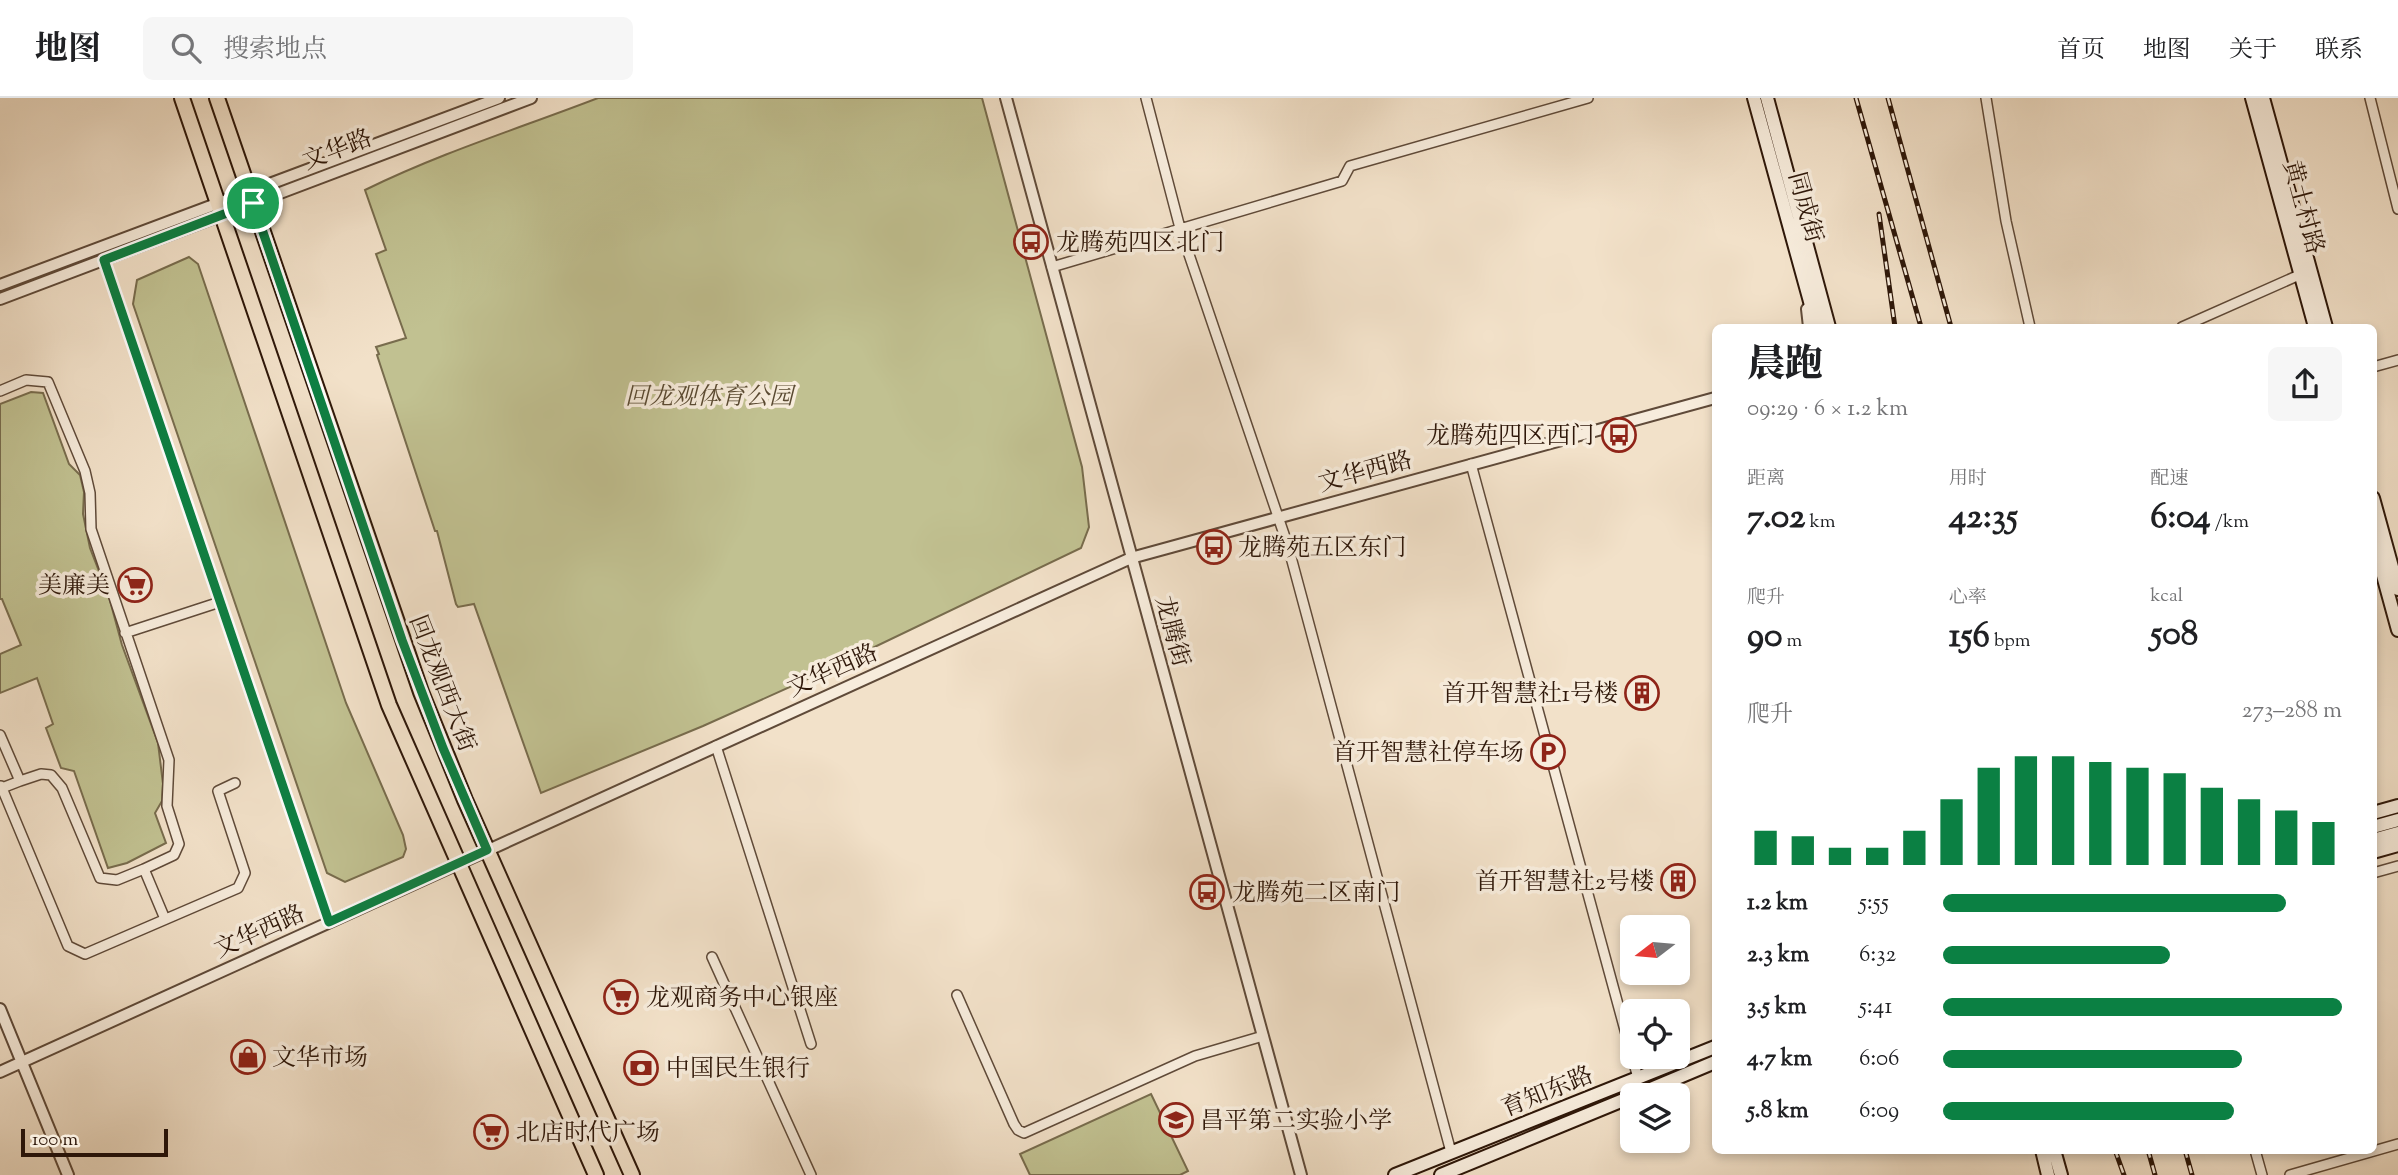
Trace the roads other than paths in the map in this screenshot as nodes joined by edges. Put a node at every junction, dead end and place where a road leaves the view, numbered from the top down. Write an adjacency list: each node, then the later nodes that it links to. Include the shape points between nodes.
1 (182, 98): 15 (main road)
2 (217, 98): 14 (main road, 回龙观西大街)
3 (499, 98): 14 (street, 文华路)
4 (531, 98): 14 (street, 文华路)
5 (1006, 98): 20 (street, 龙腾街)
6 (1146, 98): 18 (street)
7 (1588, 98): 18 (street, via 1350,166 1342,181)
8 (1754, 98): 17 (main road, 同成街)
9 (1767, 98): 26 (main road, 同成街)
10 (1986, 98): 27 (street)
11 (2252, 98): 21 (main road, 黄土村路)
12 (2263, 98): 21 (main road, 黄土村路)
13 (2370, 98): 16 (street)
14 (251, 197): 15 (street, 文华路); 56 (main road, 回龙观西大街, via 411,666)
15 (220, 209): 19 (street, 文华路); 22 (street, 文华路); 58 (main road, via 389,705)
16 (2398, 209)
17 (1786, 215): 24 (street); 25 (main road, 同成街)
18 (1180, 229): 20 (street); 37 (street)
19 (104, 260): 23 (street, 文华路); 41 (street)
20 (1052, 267): 39 (street, 龙腾街)
21 (2305, 272): 28 (street); 29 (main road, 黄土村路); 30 (main road, 黄土村路)
22 (0, 285)
23 (0, 299)
24 (1809, 324)
25 (1816, 324)
26 (1828, 324)
27 (2029, 324)
28 (2189, 324)
29 (2314, 324)
30 (2325, 324)
31 (2398, 360): 32 (street)
32 (2377, 366)
33 (0, 391): 43 (street, via 26,380 48,382 85,471 90,529)
34 (1712, 400): 35 (street, 文华西路)
35 (1471, 464): 37 (street, 文华西路); 73 (street)
36 (2377, 513): 40 (main road)
37 (1279, 517): 39 (street, 文华西路); 78 (street)
38 (2377, 554): 42 (main road)
39 (1131, 558): 45 (street, 文华西路); 67 (street, 龙腾街)
40 (2398, 589)
41 (220, 602): 43 (street); 63 (street)
42 (2398, 630)
43 (125, 633): 60 (street, via 169,760 167,806 179,844 174,855)
44 (0, 735): 46 (street)
45 (716, 746): 56 (street, 文华西路); 68 (street)
46 (20, 781): 48 (street); 60 (street, via 41,774 51,775 57,782 100,877 117,880)
47 (235, 783): 62 (street, via 218,791 245,873 238,888)
48 (1, 786): 62 (street, via 68,946 85,954)
49 (2398, 806): 50 (main road)
50 (2377, 812)
51 (2398, 820): 52 (main road)
52 (2377, 826)
53 (2398, 832): 54 (main road)
54 (2377, 839)
55 (2398, 845): 57 (main road)
56 (487, 850): 58 (street, 文华西路); 86 (main road, 回龙观西大街)
57 (2377, 851)
58 (458, 863): 63 (street, 文华西路); 85 (main road)
59 (2398, 866): 61 (street)
60 (144, 869): 62 (street)
61 (2377, 872)
62 (165, 919)
63 (329, 922): 70 (street, 文华西路)
64 (712, 957): 87 (street)
65 (957, 995): 67 (street, via 1014,1124 1024,1133 1195,1056)
66 (0, 1009): 70 (street)
67 (1262, 1036): 88 (street, 龙腾街)
68 (811, 1044)
69 (1712, 1046): 73 (main road, 育知东路)
70 (22, 1062): 72 (street, 文华西路); 84 (street)
71 (1711, 1064): 74 (main road, 育知东路)
72 (0, 1072)
73 (1637, 1078): 78 (main road, 育知东路)
74 (1665, 1083)
75 (1620, 1102): 83 (main road, 育知东路)
76 (2398, 1144): 77 (street)
77 (2377, 1150)
78 (1451, 1152): 89 (main road, 育知东路)
79 (2043, 1154): 91 (main road)
80 (2055, 1154): 92 (main road)
81 (2256, 1154): 93 (street)
82 (2363, 1154): 94 (street)
83 (1458, 1172): 90 (main road, 育知东路)
84 (68, 1175)
85 (596, 1175)
86 (632, 1175)
87 (811, 1175)
88 (1301, 1175)
89 (1395, 1175)
90 (1441, 1175)
91 (2048, 1175)
92 (2061, 1175)
93 (2262, 1175)
94 (2290, 1175)

